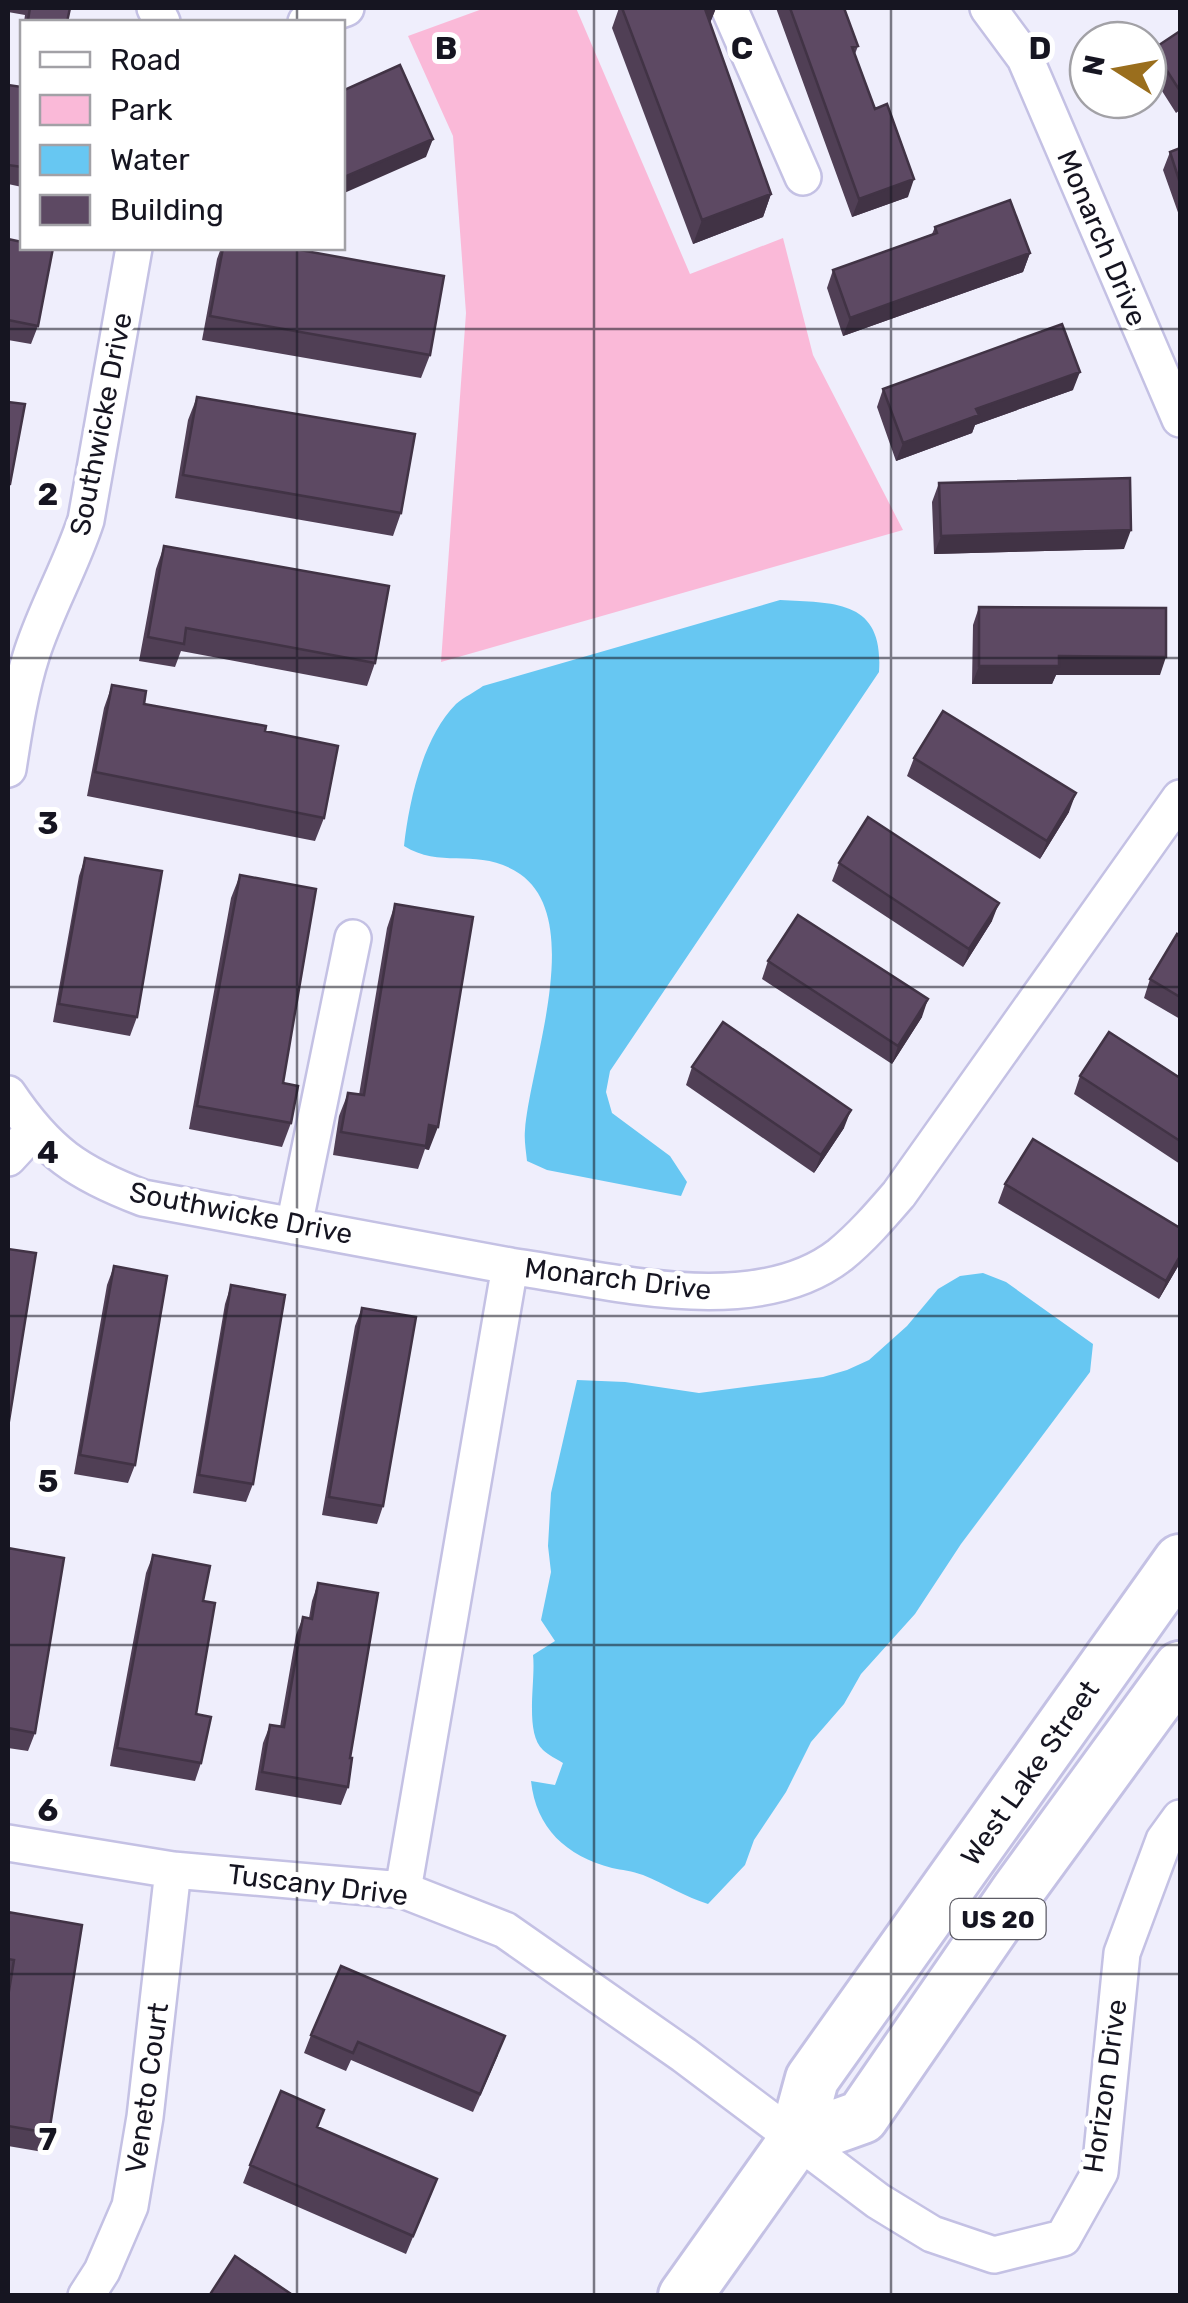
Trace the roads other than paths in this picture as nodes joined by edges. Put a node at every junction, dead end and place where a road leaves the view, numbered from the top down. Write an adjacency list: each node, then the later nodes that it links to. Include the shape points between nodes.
1 (346, 8): 4 (street)
2 (729, 8): 5 (street)
3 (988, 8): 7 (street, Monarch Drive, via 1025,58)
4 (312, 20)
5 (803, 177)
6 (134, 250): 8 (street, Southwicke Drive, via 86,520 33,651)
7 (1180, 419)
8 (8, 769)
9 (1180, 798): 15 (street, Monarch Drive, via 899,1194 837,1257 800,1276 733,1293)
10 (352, 938): 14 (street)
11 (8, 1094): 12 (street, Southwicke Drive)
12 (33, 1131): 13 (street); 14 (street, Southwicke Drive, via 95,1180 142,1198)
13 (8, 1158)
14 (294, 1226): 15 (street, Southwicke Drive)
15 (510, 1266): 21 (street, Monarch Drive)
16 (1180, 1561): 22 (highway, West Lake Street / US 20, via 812,2079)
17 (1180, 1668): 22 (highway, West Lake Street / US 20, via 862,2116)
18 (1180, 1818): 22 (street, Horizon Drive, via 1164,1840 1122,1953 1100,2172 1063,2238 994,2255 932,2234)
19 (8, 1843): 20 (street, Tuscany Drive)
20 (173, 1870): 21 (street, Tuscany Drive); 23 (street, Veneto Court, via 130,2206)
21 (403, 1890): 22 (street, Tuscany Drive, via 505,1930)
22 (795, 2141): 24 (highway, West Lake Street / US 20)
23 (86, 2296)
24 (685, 2296)

